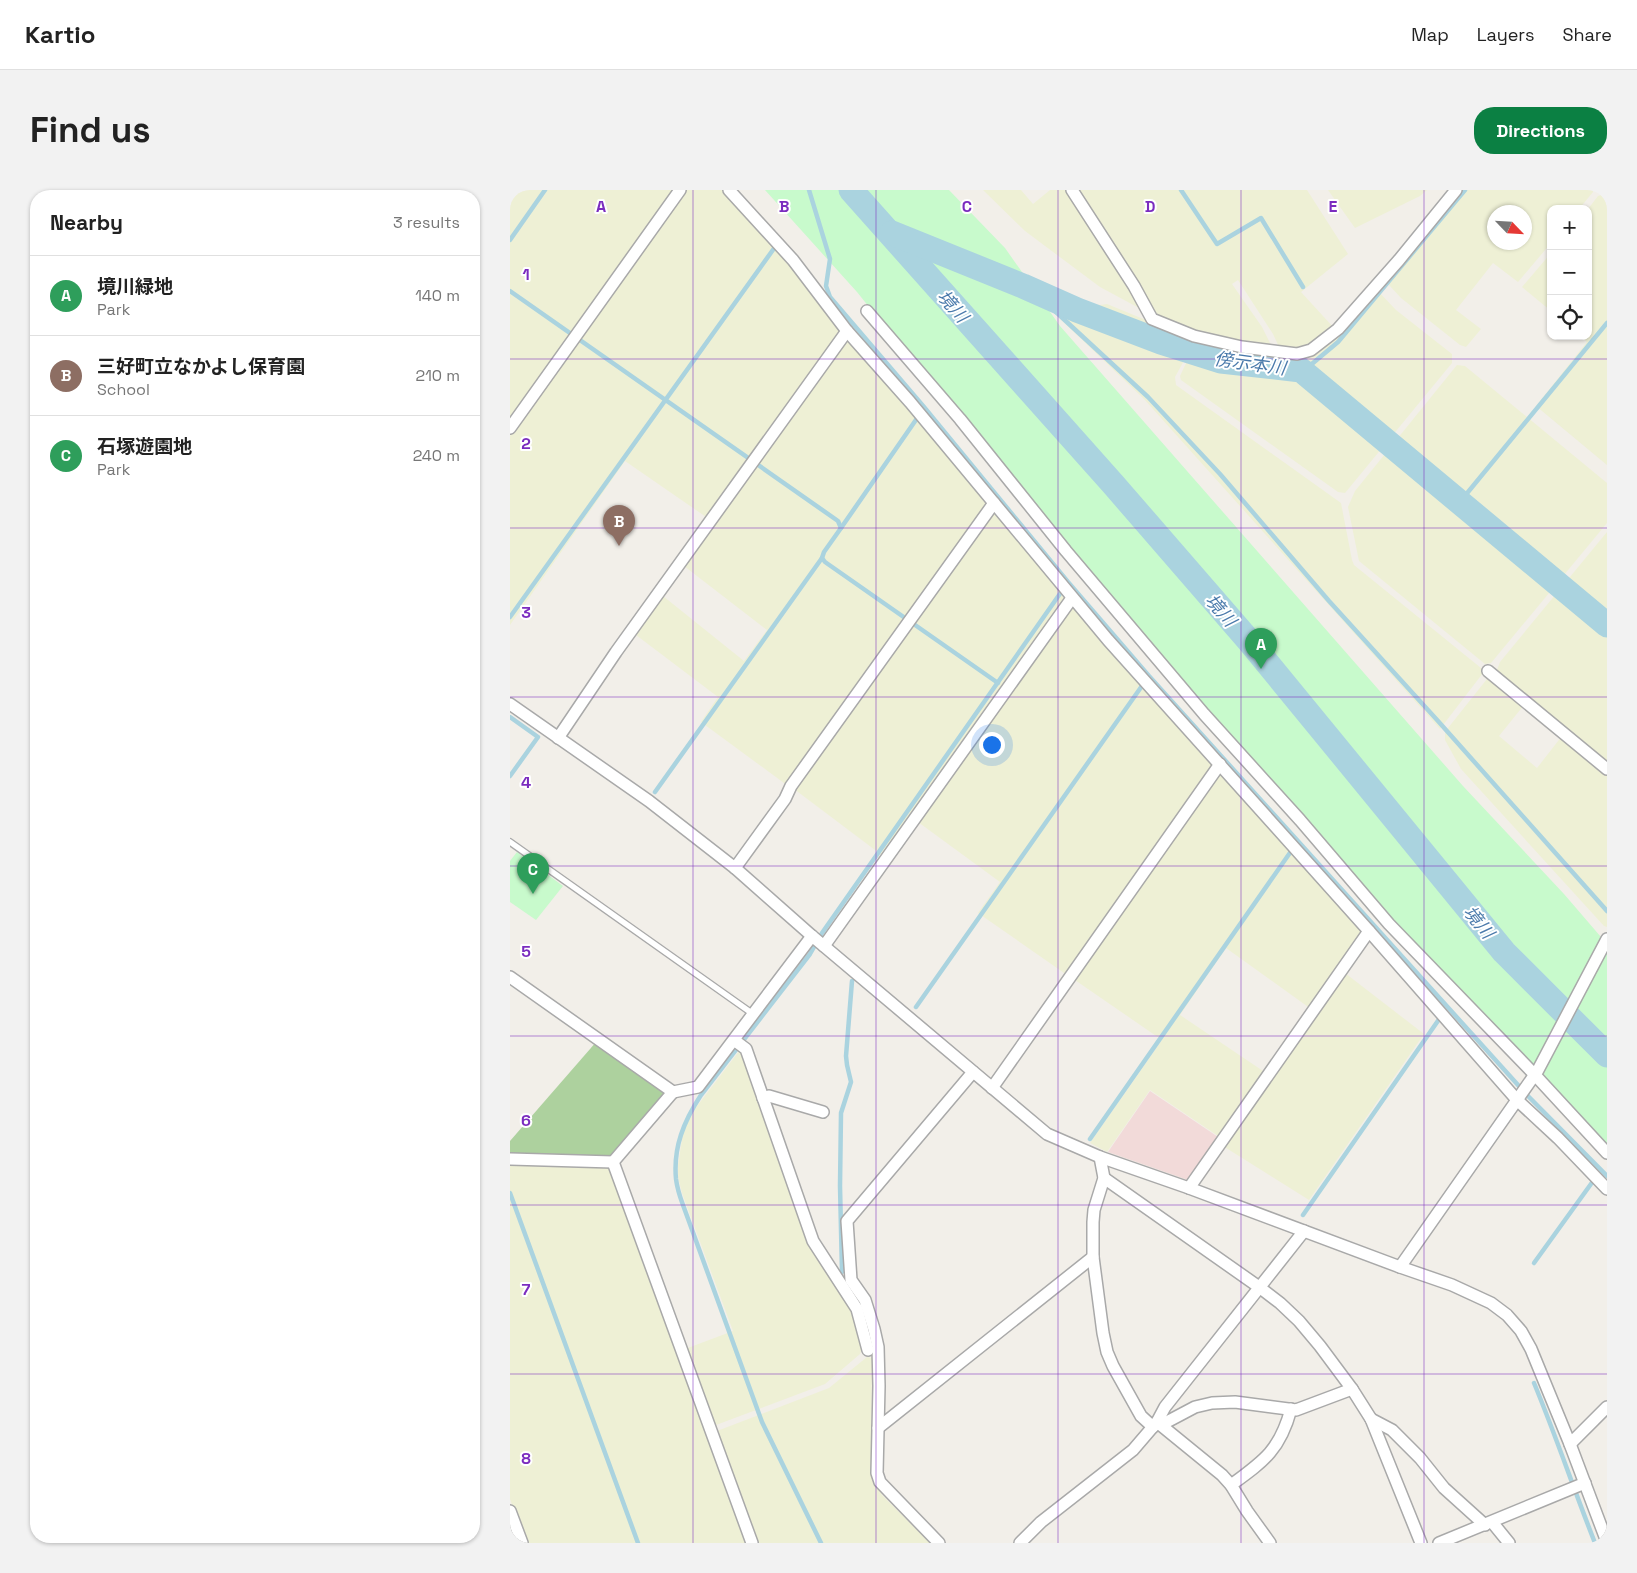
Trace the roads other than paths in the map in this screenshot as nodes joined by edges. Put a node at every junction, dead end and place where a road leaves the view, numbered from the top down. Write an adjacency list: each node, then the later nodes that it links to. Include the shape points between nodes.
1 (680, 190): 7 (street)
2 (729, 190): 6 (street, via 793,260)
3 (1072, 190): 4 (street, via 1152,320 1195,336 1242,347 1297,354 1311,350 1338,329)
4 (1456, 190)
5 (867, 311): 25 (street, via 1204,714 1389,924)
6 (847, 331): 8 (street); 12 (street, via 616,652)
7 (510, 428)
8 (994, 503): 9 (street); 16 (street)
9 (1072, 598): 13 (street); 20 (street)
10 (1488, 671): 14 (street)
11 (510, 704): 12 (street)
12 (558, 738): 16 (street, via 649,801)
13 (1220, 764): 17 (street); 26 (street)
14 (1607, 769)
15 (510, 842): 22 (lane)
16 (736, 868): 18 (street)
17 (1370, 932): 29 (street); 36 (street)
18 (812, 936): 20 (street); 22 (street)
19 (1607, 939): 25 (street)
20 (824, 946): 24 (street)
21 (510, 977): 27 (street)
22 (754, 1014): 23 (street)
23 (734, 1040): 27 (street, via 698,1087); 28 (street, via 746,1049)
24 (973, 1072): 26 (street); 41 (street, via 847,1221)
25 (1534, 1076): 29 (street); 31 (street)
26 (992, 1088): 32 (street, via 1047,1134)
27 (673, 1092): 34 (street)
28 (763, 1098): 30 (street, via 769,1096); 41 (street, via 813,1241)
29 (1517, 1100): 37 (street); 40 (street)
30 (823, 1112)
31 (1607, 1153)
32 (1100, 1157): 35 (street); 36 (street)
33 (510, 1159): 34 (street)
34 (613, 1162): 57 (street)
35 (1104, 1178): 39 (street, via 1094,1210); 42 (street)
36 (1189, 1188): 38 (street)
37 (1607, 1189)
38 (1304, 1231): 40 (street); 42 (street)
39 (1093, 1257): 48 (street, via 1106,1352 1141,1416); 49 (street)
40 (1400, 1267): 50 (street, via 1452,1285 1491,1303 1507,1315 1521,1330 1531,1349)
41 (846, 1282): 43 (street); 49 (street, via 865,1300 878,1347)
42 (1259, 1287): 44 (street, via 1299,1321); 48 (street, via 1166,1407)
43 (868, 1350)
44 (1352, 1389): 46 (street, via 1308,1407); 47 (street)
45 (1607, 1408): 50 (street)
46 (1291, 1409): 48 (street, via 1235,1402 1212,1403 1194,1407); 52 (street, via 1275,1447 1258,1465)
47 (1371, 1419): 54 (street, via 1392,1430 1444,1488); 61 (street)
48 (1157, 1425): 52 (street); 59 (street, via 1133,1450 1041,1522)
49 (878, 1428): 58 (street, via 877,1473 880,1482)
50 (1570, 1444): 51 (street)
51 (1585, 1483): 54 (street); 55 (street)
52 (1231, 1485): 60 (street)
53 (510, 1511): 56 (street)
54 (1488, 1524): 62 (street); 63 (street)
55 (1607, 1542)
56 (522, 1543)
57 (752, 1543)
58 (939, 1543)
59 (1020, 1543)
60 (1270, 1543)
61 (1421, 1543)
62 (1439, 1543)
63 (1509, 1543)

